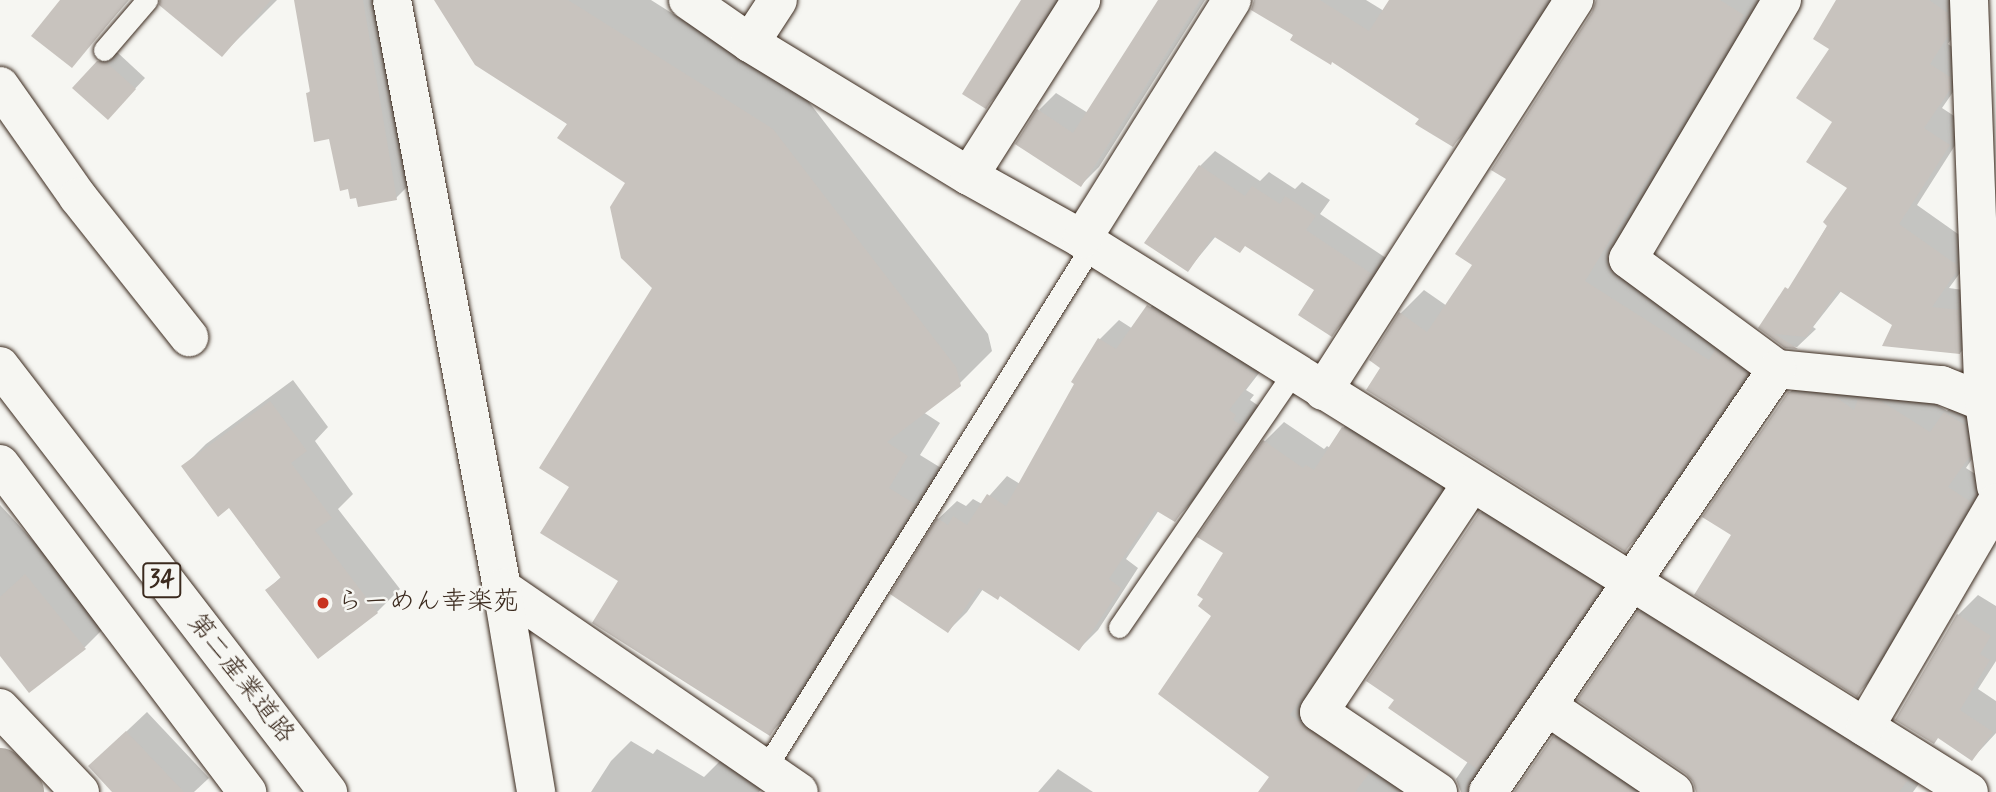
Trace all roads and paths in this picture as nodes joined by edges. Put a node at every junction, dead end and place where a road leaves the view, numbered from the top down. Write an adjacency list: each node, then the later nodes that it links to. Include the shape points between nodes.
1 (147, 0): 11 (lane)
2 (392, 0): 26 (street)
3 (688, 0): 10 (street)
4 (778, 0): 10 (street)
5 (1081, 0): 13 (street)
6 (1232, 0): 15 (street)
7 (1574, 0): 19 (street)
8 (1782, 0): 18 (street, via 1628,259)
9 (1969, 0): 14 (street)
10 (750, 43): 13 (street)
11 (104, 50)
12 (0, 86): 16 (street, via 78,197)
13 (969, 176): 15 (street)
14 (1987, 193): 20 (street)
15 (1087, 242): 19 (street); 31 (lane)
16 (189, 337)
17 (0, 366): 36 (street, 第二産業道路 / 34)
18 (1777, 369): 20 (street, via 1941,385); 25 (street)
19 (1308, 382): 22 (street); 27 (lane)
20 (1990, 405): 23 (street)
21 (0, 464): 35 (street, 34)
22 (1472, 484): 25 (street); 38 (street, via 1320,712)
23 (1996, 485)
24 (1996, 503): 30 (street)
25 (1633, 580): 28 (street); 30 (street)
26 (502, 587): 31 (street); 32 (street)
27 (1119, 627)
28 (1547, 706): 39 (street); 40 (street)
29 (0, 708): 34 (street)
30 (1865, 727): 33 (street)
31 (765, 769): 37 (street)
32 (529, 783)
33 (1945, 786)
34 (80, 792)
35 (247, 792)
36 (328, 792)
37 (799, 792)
38 (1438, 792)
39 (1488, 792)
40 (1674, 792)

